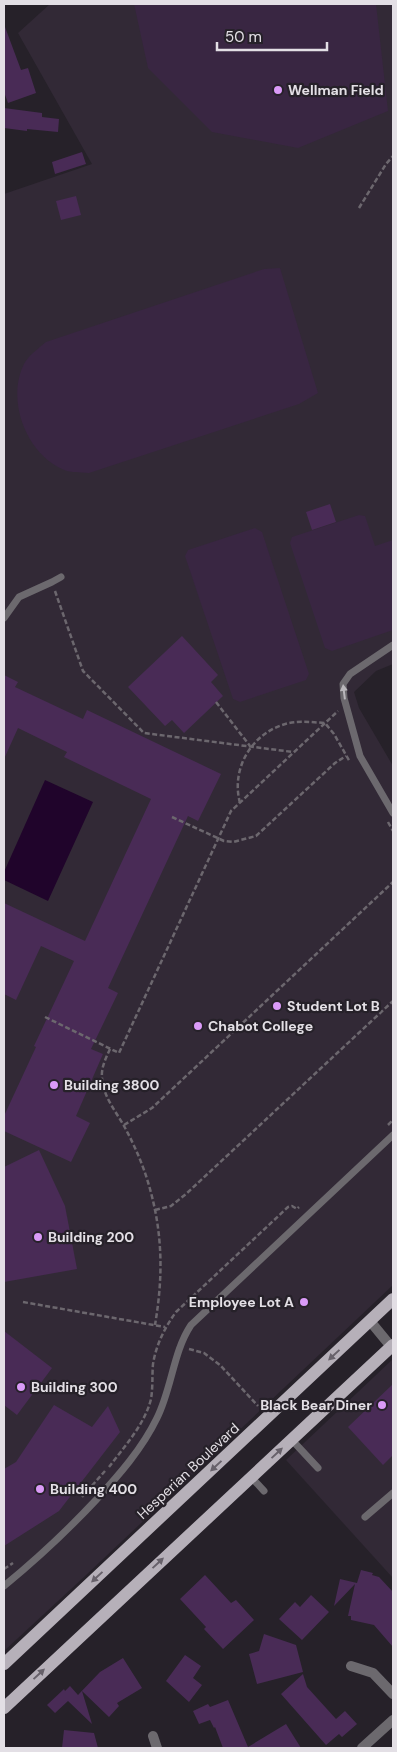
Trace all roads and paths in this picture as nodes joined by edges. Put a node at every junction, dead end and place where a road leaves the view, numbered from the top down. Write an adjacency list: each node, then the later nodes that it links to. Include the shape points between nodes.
1 (393, 156): 2 (path)
2 (359, 208)
3 (60, 577): 4 (lane)
4 (52, 582): 5 (lane, via 18,597); 10 (path, via 83,671 144,733)
5 (4, 618)
6 (393, 645): 15 (lane, one-way to 6, via 360,756 343,684 350,674)
7 (216, 702): 10 (path)
8 (340, 709): 9 (path)
9 (325, 723): 10 (path, via 301,721 281,725); 11 (path); 12 (path)
10 (250, 746): 11 (path); 14 (path, via 238,782)
11 (294, 752): 14 (path)
12 (346, 756): 13 (path); 19 (path, via 256,836 233,842)
13 (352, 766)
14 (240, 803): 19 (path, via 231,811)
15 (393, 813)
16 (384, 816): 18 (path)
17 (172, 817): 19 (path)
18 (393, 831)
19 (218, 839): 23 (path, via 119,1052)
20 (393, 882): 24 (path, via 152,1108)
21 (393, 1001): 26 (path, via 186,1194 171,1206)
22 (45, 1017): 23 (path)
23 (110, 1049): 24 (path, via 102,1068 102,1079 106,1096)
24 (124, 1125): 26 (path, via 138,1156)
25 (393, 1135): 33 (lane, via 191,1325)
26 (155, 1210): 30 (path, via 161,1273)
27 (393, 1299): 29 (main road, Hesperian Boulevard)
28 (24, 1302): 30 (path)
29 (370, 1321): 34 (street); 43 (main road, Hesperian Boulevard, one-way to 43)
30 (155, 1326): 31 (path)
31 (165, 1327)
32 (159, 1343): 33 (path)
33 (180, 1347): 35 (path, via 204,1353 220,1365); 42 (lane, via 161,1410 136,1454 70,1528)
34 (393, 1347): 36 (main road)
35 (258, 1406)
36 (291, 1439): 37 (lane); 38 (main road, one-way to 36)
37 (318, 1468)
38 (251, 1477): 39 (lane); 46 (main road, one-way to 38)
39 (264, 1491)
40 (393, 1493): 41 (lane)
41 (365, 1517)
42 (4, 1586)
43 (4, 1664)
44 (352, 1666): 45 (street, via 373,1673)
45 (393, 1694)
46 (4, 1708)
47 (393, 1720): 50 (street)
48 (153, 1736): 49 (street)
49 (157, 1748)
50 (362, 1748)

